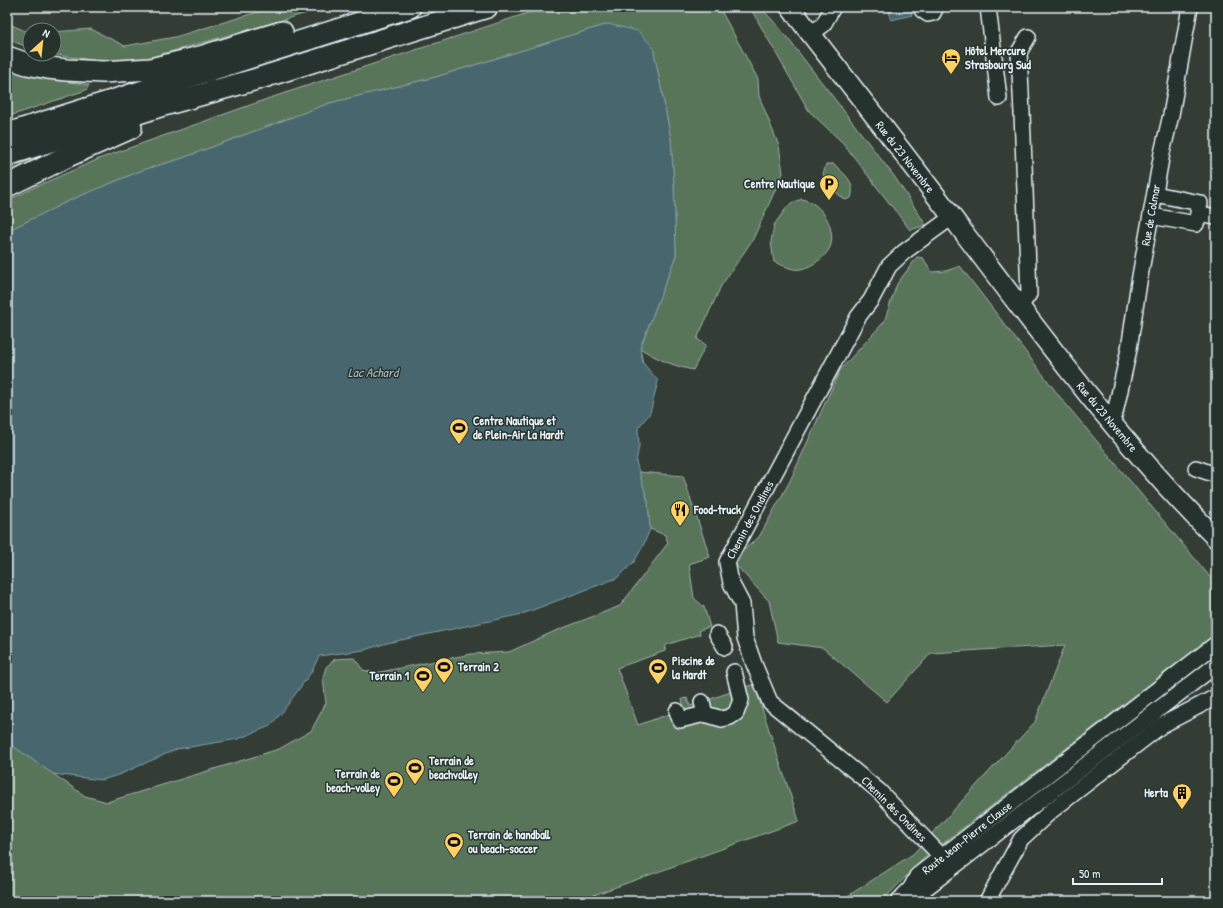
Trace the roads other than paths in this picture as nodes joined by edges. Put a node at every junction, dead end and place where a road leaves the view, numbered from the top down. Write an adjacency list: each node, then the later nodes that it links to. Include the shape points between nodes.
1 (365, 7): 14 (highway, via 200,57 151,69 103,72)
2 (410, 7): 17 (highway)
3 (487, 7): 16 (highway, via 258,79)
4 (790, 7): 10 (main road, Rue du 23 Novembre)
5 (833, 7): 10 (street, via 823,25)
6 (921, 7): 7 (street, via 928,14 933,13)
7 (936, 7)
8 (988, 7): 15 (street)
9 (1190, 7): 20 (street, Rue de Colmar)
10 (811, 34): 24 (main road, Rue du 23 Novembre)
11 (1028, 37): 25 (street, via 1018,52 1029,294)
12 (7, 46): 14 (highway)
13 (7, 57): 14 (highway, via 27,64)
14 (67, 70)
15 (999, 98)
16 (157, 107): 18 (highway); 19 (highway, via 144,123)
17 (7, 134)
18 (7, 155)
19 (7, 186)
20 (1155, 194): 21 (street, via 1200,202); 22 (street, Rue de Colmar)
21 (1198, 214): 22 (street, via 1196,224); 23 (street)
22 (1151, 216): 26 (street, Rue de Colmar, via 1129,349 1115,413)
23 (1216, 217)
24 (952, 218): 25 (main road, Rue du 23 Novembre); 43 (street, Chemin des Ondines, via 904,252 889,266 727,562 731,583 742,604 745,638 770,702 879,791)
25 (1019, 308): 26 (main road, Rue du 23 Novembre)
26 (1107, 419): 27 (main road, Rue du 23 Novembre)
27 (1151, 468): 30 (main road, Rue du 23 Novembre); 31 (main road, Rue du 23 Novembre)
28 (1196, 468): 29 (street)
29 (1216, 475)
30 (1185, 507): 32 (main road, Rue du 23 Novembre); 33 (main road, Rue du 23 Novembre, via 1186,516)
31 (1216, 520)
32 (1216, 538)
33 (1216, 548)
34 (716, 634): 36 (street)
35 (1216, 644): 43 (street, Route Jean-Pierre Clause)
36 (725, 647)
37 (1216, 659): 40 (street, Route Jean-Pierre Clause, via 1199,672)
38 (1216, 665): 40 (street, Route Jean-Pierre Clause)
39 (734, 672): 42 (street, via 741,700 736,713 730,718 722,719 704,708 680,720)
40 (1200, 678): 43 (street, Route Jean-Pierre Clause)
41 (1216, 697): 47 (street, via 1162,725 1051,811 1021,839)
42 (677, 711)
43 (946, 863): 44 (street, Route Jean-Pierre Clause, via 917,876)
44 (911, 888): 45 (street, Route Jean-Pierre Clause); 46 (street)
45 (898, 901)
46 (927, 901)
47 (987, 901)

